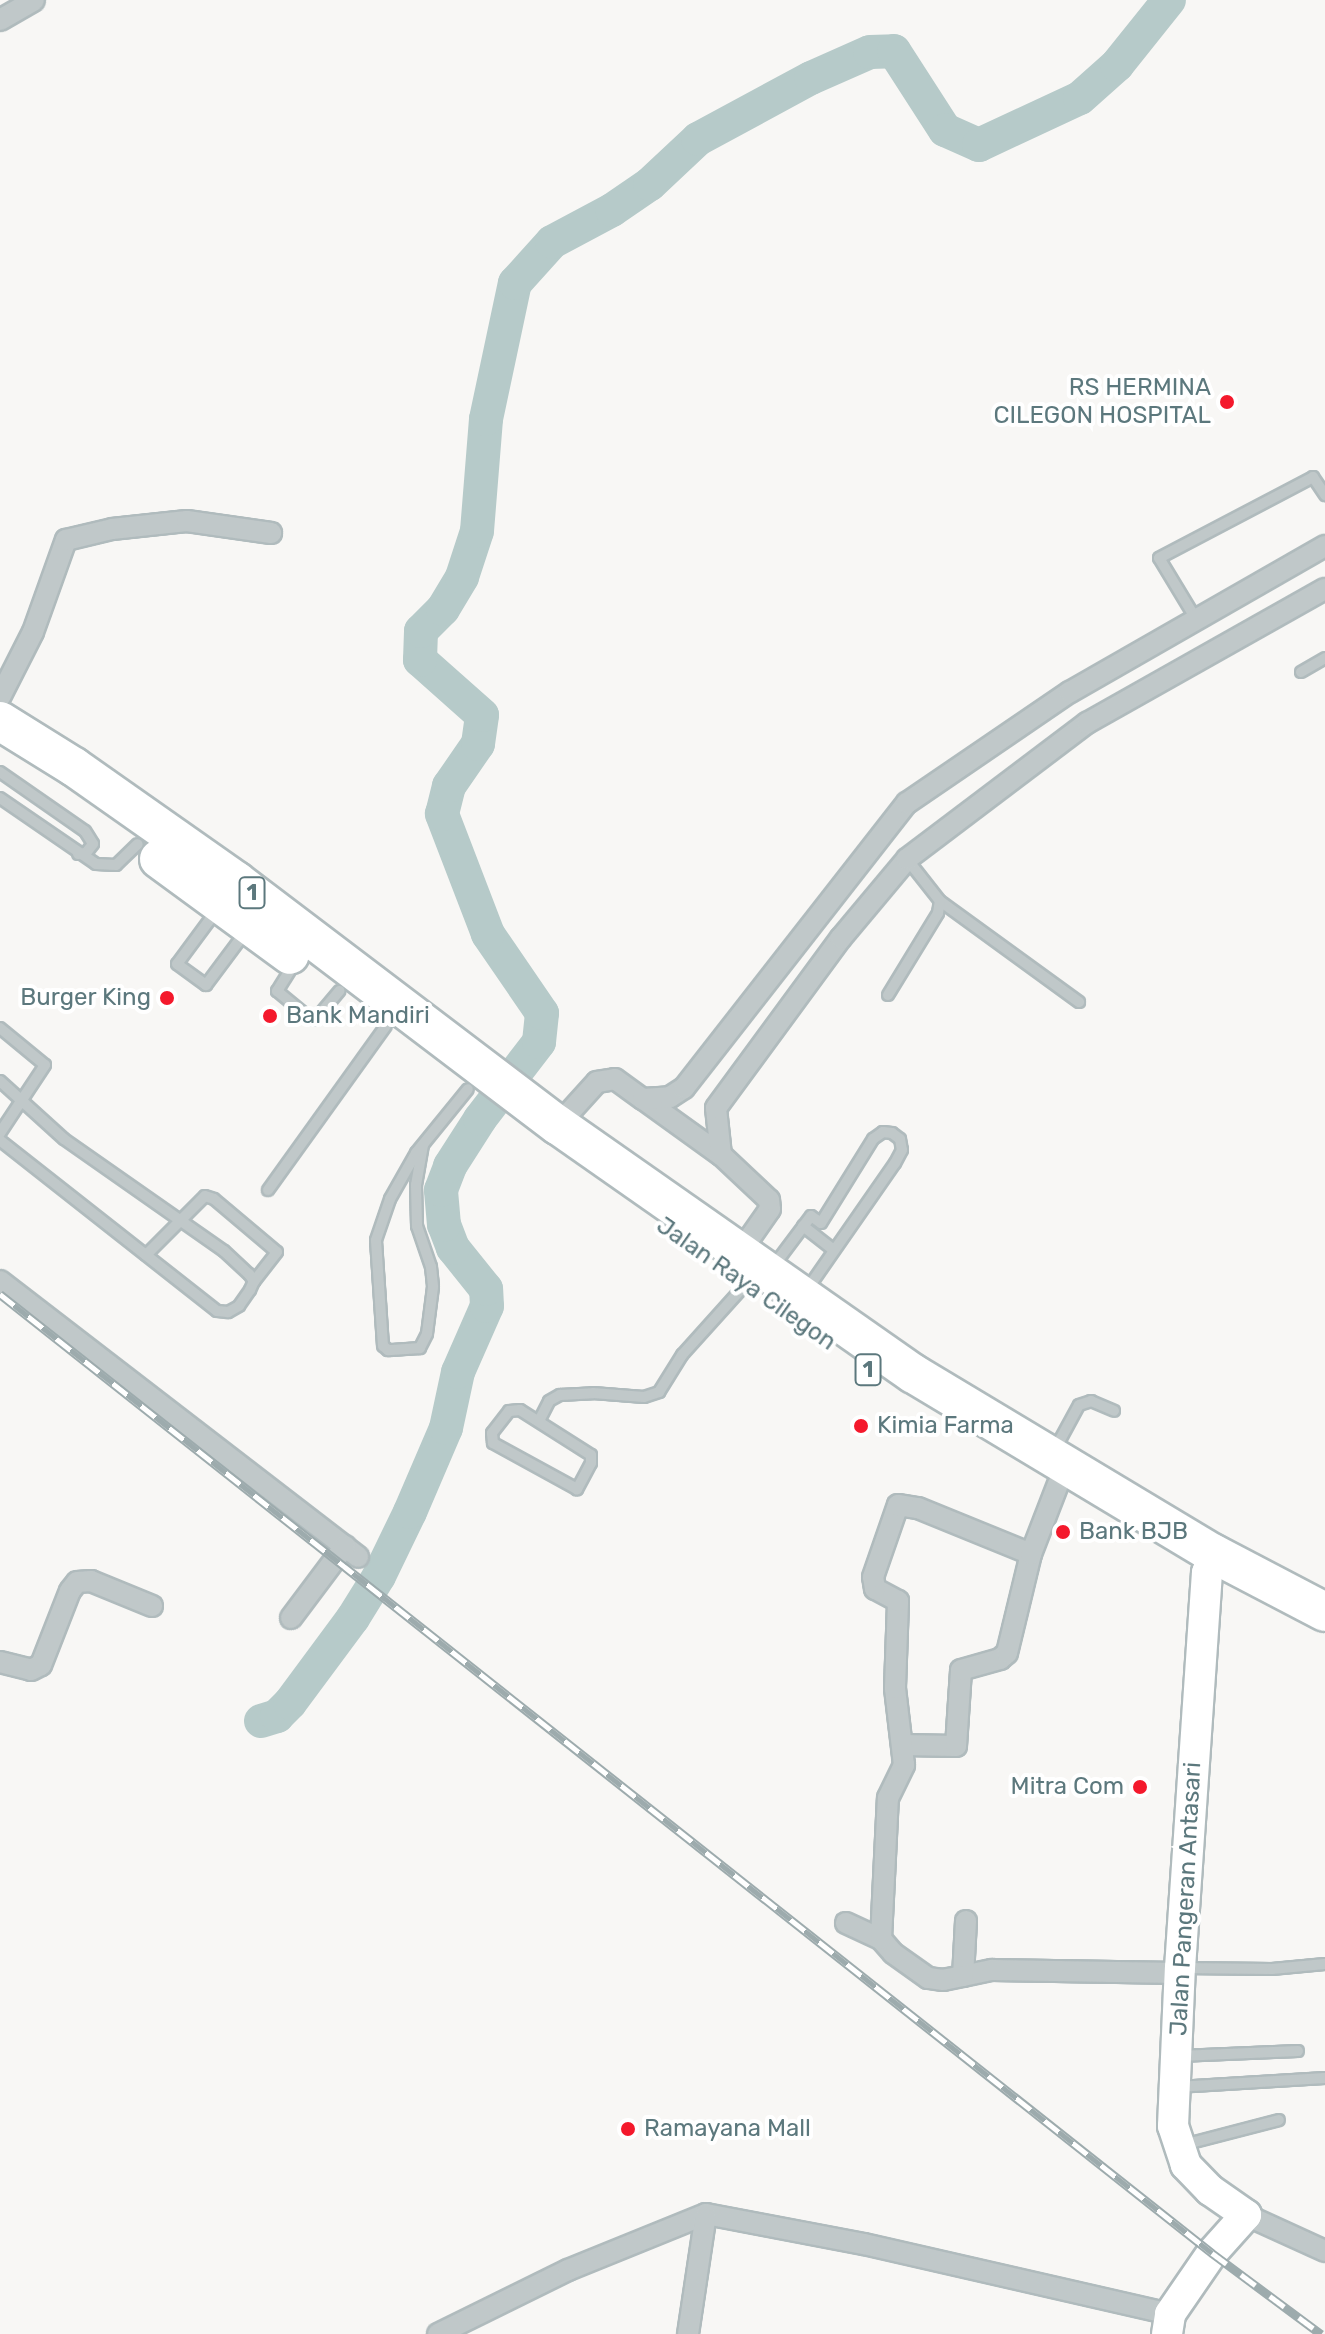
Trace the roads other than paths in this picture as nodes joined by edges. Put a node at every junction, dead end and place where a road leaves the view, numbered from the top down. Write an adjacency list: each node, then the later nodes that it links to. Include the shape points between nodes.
1 (34, 0): 2 (street)
2 (0, 20)
3 (1325, 495): 7 (lane, via 1313,477 1159,558)
4 (271, 533): 12 (street, via 187,521 66,540 33,632)
5 (1325, 546): 7 (street)
6 (1325, 589): 10 (street)
7 (1196, 619): 8 (street)
8 (1156, 642): 10 (street); 27 (street, via 1070,692 907,803)
9 (1325, 658): 11 (lane)
10 (1178, 672): 19 (street, via 1087,723)
11 (1301, 672)
12 (0, 697)
13 (0, 721): 28 (highway, 1, via 236,881)
14 (0, 747): 17 (highway, 1)
15 (0, 772): 18 (lane, via 85,831 93,844)
16 (0, 798): 18 (lane)
17 (138, 844): 18 (lane, via 116,865 96,864); 21 (highway, 1)
18 (78, 854)
19 (907, 859): 20 (lane); 31 (street, via 841,938)
20 (940, 901): 22 (lane, via 938,913); 23 (lane)
21 (236, 915): 21 (lane, via 206,985 177,964); 24 (highway, 1)
22 (888, 995)
23 (1079, 1002)
24 (386, 1026): 28 (highway, 1); 37 (lane)
25 (0, 1028): 30 (lane, via 44,1062)
26 (0, 1081): 30 (lane)
27 (684, 1088): 29 (street, via 670,1097); 31 (street)
28 (496, 1096): 33 (highway, 1); 35 (lane)
29 (643, 1099): 33 (street, via 615,1079 597,1082); 36 (street)
30 (23, 1100): 32 (lane); 38 (lane, via 64,1139)
31 (716, 1108): 36 (street)
32 (0, 1133)
33 (551, 1134): 42 (highway, Jalan Raya Cilegon / 1)
34 (0, 1140): 41 (lane)
35 (423, 1145): 35 (lane, via 416,1185 417,1226 433,1287 427,1334 420,1348 388,1350 383,1346 376,1240 390,1199)
36 (721, 1155): 42 (street, via 769,1200)
37 (268, 1190)
38 (178, 1220): 41 (lane); 44 (lane, via 224,1251); 44 (lane, via 205,1196 272,1245 276,1258)
39 (803, 1226): 40 (lane); 40 (lane, via 811,1216 821,1223 873,1139 883,1132 900,1139 902,1150 895,1163); 42 (lane)
40 (834, 1250): 45 (lane)
41 (146, 1255): 44 (lane, via 217,1311 239,1306)
42 (751, 1269): 45 (highway, Jalan Raya Cilegon / 1); 47 (lane, via 659,1392 644,1397 560,1395 549,1401); 48 (highway, Jalan Raya Cilegon / 1, via 893,1387)
43 (0, 1281): 53 (street, via 351,1552)
44 (254, 1281)
45 (802, 1298): 48 (highway, Jalan Raya Cilegon / 1)
46 (1114, 1411): 48 (lane, via 1091,1401 1079,1405)
47 (539, 1421): 47 (lane, via 591,1455 577,1489 493,1443 492,1433 509,1411 520,1410)
48 (1054, 1470): 49 (street); 50 (highway, Jalan Raya Cilegon / 1)
49 (1031, 1554): 56 (street, via 1007,1653 961,1670 957,1745); 56 (street, via 918,1508 896,1506 873,1581 875,1589 898,1601 895,1688)
50 (1211, 1563): 52 (highway, Jalan Raya Cilegon / 1); 54 (highway, Jalan Raya Cilegon / 1); 61 (street, Jalan Pangeran Antasari)
51 (152, 1606): 55 (street, via 91,1581 77,1582 41,1665 31,1670)
52 (1325, 1612)
53 (291, 1618)
54 (1325, 1638)
55 (0, 1662)
56 (903, 1745): 59 (street, via 904,1765 888,1798)
57 (966, 1921): 62 (street)
58 (846, 1923): 59 (street)
59 (881, 1939): 62 (street, via 928,1978)
60 (1325, 1964): 61 (lane)
61 (1180, 1971): 62 (street, via 992,1970); 64 (street, Jalan Pangeran Antasari)
62 (963, 1976)
63 (1298, 2051): 64 (lane)
64 (1177, 2056): 66 (street, Jalan Pangeran Antasari)
65 (1325, 2078): 66 (lane)
66 (1175, 2087): 68 (street, Jalan Pangeran Antasari)
67 (1279, 2120): 68 (lane)
68 (1177, 2146): 70 (street, Jalan Pangeran Antasari, via 1186,2165 1210,2190)
69 (706, 2214): 72 (street, via 864,2244); 73 (street, via 568,2270); 74 (street)
70 (1246, 2215): 71 (street); 72 (street, via 1212,2253)
71 (1325, 2251)
72 (1168, 2324)
73 (438, 2334)
74 (688, 2334)

